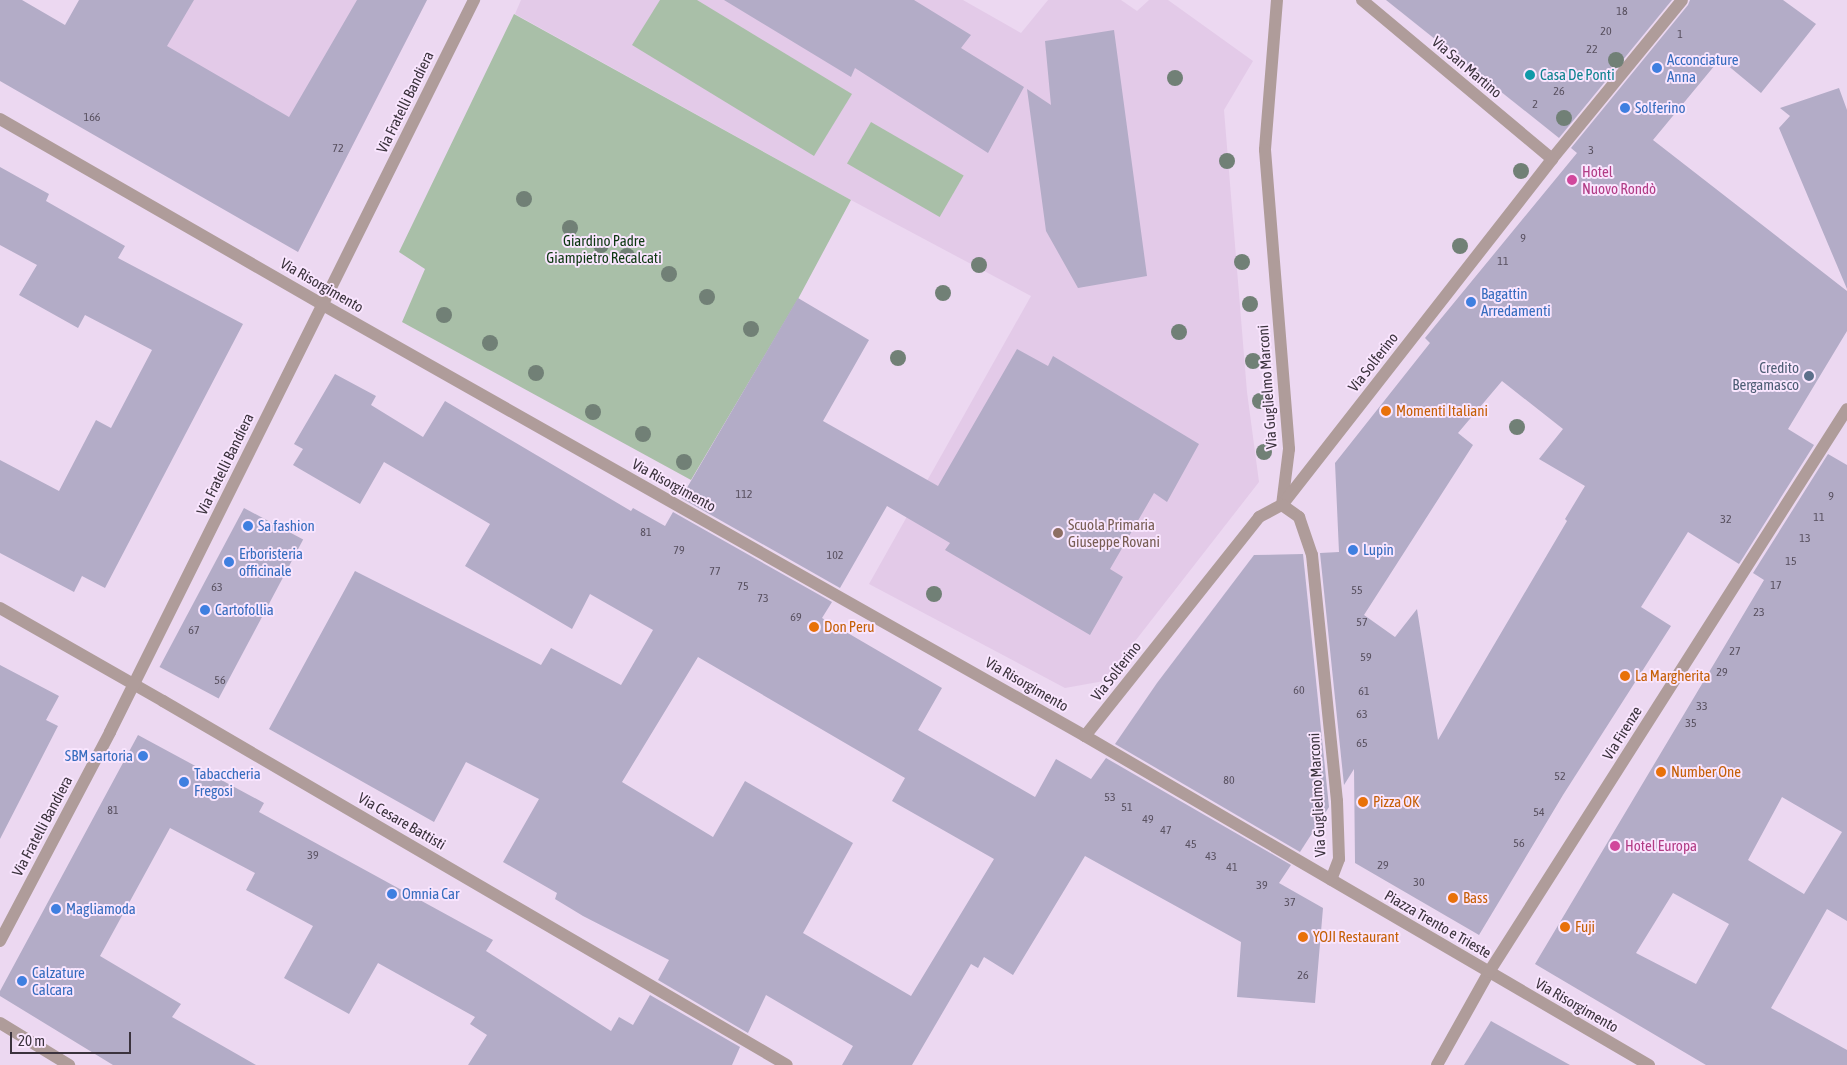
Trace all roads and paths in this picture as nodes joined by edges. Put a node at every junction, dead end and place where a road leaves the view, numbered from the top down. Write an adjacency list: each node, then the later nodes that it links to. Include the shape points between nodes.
1 (474, 0): 7 (street, Via Fratelli Bandiera)
2 (1277, 0): 9 (street, Via Guglielmo Marconi, via 1265,150 1289,449)
3 (1362, 0): 6 (street, Via San Martino)
4 (1682, 0): 6 (street, Via Solferino)
5 (0, 119): 7 (street, Via Risorgimento)
6 (1552, 158): 9 (street, Via Solferino)
7 (322, 304): 11 (street, Via Fratelli Bandiera); 12 (street, Via Risorgimento)
8 (1847, 409): 15 (street, Via Firenze)
9 (1282, 505): 12 (street, Via Solferino, via 1259,517); 13 (street, Via Guglielmo Marconi, via 1299,517 1312,555 1337,801 1339,859)
10 (0, 608): 11 (street, Via Cesare Battisti)
11 (134, 684): 14 (street, Via Fratelli Bandiera); 18 (street, Via Cesare Battisti)
12 (1085, 736): 13 (street, Via Risorgimento)
13 (1332, 880): 15 (street, Piazza Trento e Trieste)
14 (0, 941)
15 (1489, 972): 19 (street, Piazza Trento e Trieste); 20 (street, Via Risorgimento)
16 (0, 1023): 17 (street)
17 (69, 1065)
18 (787, 1065)
19 (1437, 1065)
20 (1650, 1065)

